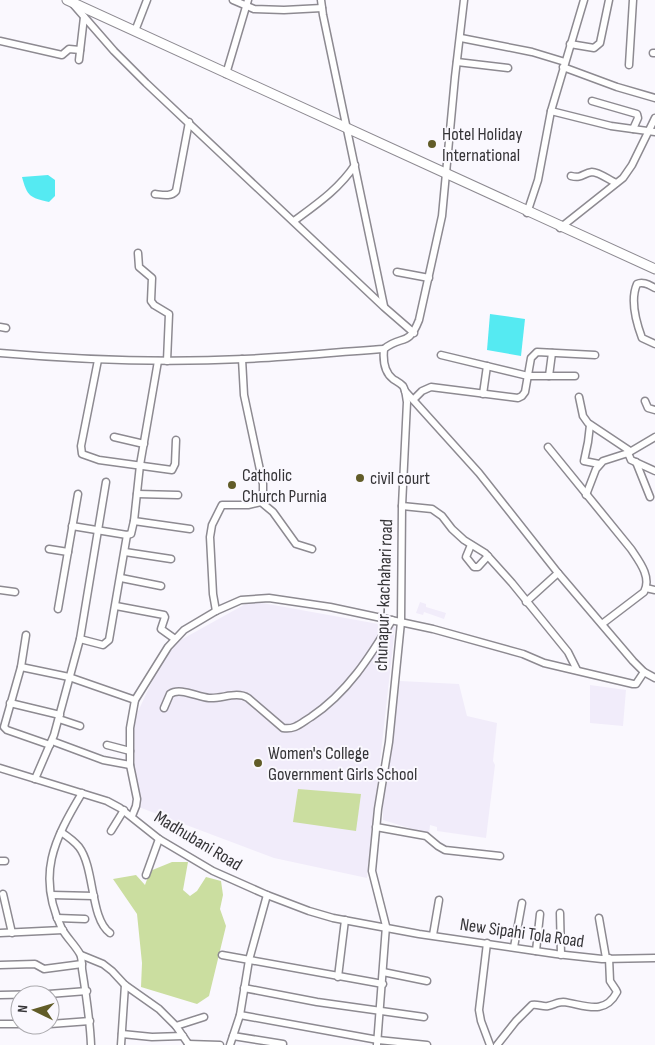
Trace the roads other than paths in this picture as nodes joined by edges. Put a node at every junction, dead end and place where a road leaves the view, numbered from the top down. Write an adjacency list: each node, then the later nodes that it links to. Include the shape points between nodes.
1 (146, 0): 12 (street)
2 (233, 0): 9 (street)
3 (321, 0): 10 (street)
4 (464, 0): 13 (street)
5 (584, 0): 15 (street)
6 (609, 0): 15 (street, via 597,47)
7 (633, 0): 20 (street)
8 (70, 1): 11 (street); 12 (highway)
9 (247, 3): 10 (street, via 284,10); 22 (street)
10 (322, 8): 28 (street)
11 (84, 17): 16 (street); 27 (street, via 114,51)
12 (135, 31): 22 (highway)
13 (461, 38): 18 (street); 19 (street, via 532,52)
14 (0, 41): 16 (street, via 62,55 69,50)
15 (570, 44): 19 (street)
16 (80, 50): 17 (street)
17 (79, 60)
18 (457, 62): 21 (street); 32 (street)
19 (564, 65): 23 (street, via 617,87); 25 (street)
20 (628, 65)
21 (508, 68)
22 (226, 74): 28 (highway)
23 (655, 98)
24 (592, 101): 29 (street, via 637,114)
25 (551, 111): 29 (street); 36 (street, via 538,180)
26 (655, 118): 30 (street)
27 (189, 122): 35 (street, via 176,191 168,195); 37 (street)
28 (344, 128): 31 (street); 32 (highway)
29 (633, 129): 30 (street)
30 (651, 132): 34 (street, via 627,172)
31 (355, 165): 37 (street, via 340,185); 45 (street)
32 (446, 176): 36 (highway); 43 (street, via 442,216)
33 (571, 176): 34 (street, via 579,178 595,172)
34 (616, 183): 38 (street)
35 (156, 194)
36 (527, 212): 38 (highway)
37 (294, 221): 45 (street)
38 (560, 228): 40 (highway); 42 (highway)
39 (138, 253): 56 (street, via 140,267 152,278 151,302 169,314)
40 (655, 269)
41 (397, 272): 43 (street)
42 (655, 274)
43 (429, 278): 46 (street)
44 (655, 288): 47 (street, via 638,284 634,302 642,338)
45 (384, 307): 46 (street)
46 (414, 333): 48 (street)
47 (655, 344)
48 (384, 349): 53 (street); 61 (street, via 386,369)
49 (0, 353): 54 (street)
50 (552, 353): 52 (street); 58 (street, via 533,354); 59 (street)
51 (441, 355): 57 (street)
52 (595, 355)
53 (242, 359): 56 (street); 84 (street, via 244,395 263,484)
54 (98, 360): 55 (street); 76 (street, via 82,454 99,460)
55 (158, 361): 56 (street); 71 (street)
56 (167, 361)
57 (487, 366): 58 (street); 62 (street)
58 (528, 376): 59 (street); 62 (street, via 525,392 518,398)
59 (550, 376): 60 (street)
60 (576, 376)
61 (405, 391): 64 (street); 85 (street, chunapur-kachahari road)
62 (483, 394): 64 (street, via 431,388)
63 (579, 397): 67 (street, via 585,420)
64 (414, 399): 98 (street, via 480,473)
65 (645, 401): 66 (street, via 648,408)
66 (655, 410)
67 (590, 425): 73 (street); 75 (street, via 584,461)
68 (114, 437): 71 (street)
69 (655, 437): 73 (street)
70 (176, 440): 76 (street, via 172,470)
71 (144, 444): 76 (street)
72 (548, 447): 82 (street)
73 (629, 452): 74 (street, via 630,458); 75 (street)
74 (636, 462): 77 (street); 83 (street)
75 (599, 464): 82 (street)
76 (140, 465): 80 (street)
77 (655, 471)
78 (106, 482): 89 (street)
79 (78, 494): 87 (street)
80 (137, 494): 81 (street); 86 (street)
81 (178, 495)
82 (586, 495): 101 (street, via 631,549 644,572)
83 (650, 497)
84 (261, 502): 93 (street, via 273,512 296,544); 108 (street, via 255,505 222,505 212,525 210,544)
85 (402, 506): 91 (street, via 432,509); 110 (street, chunapur-kachahari road)
86 (134, 521): 88 (street); 90 (street, via 131,534)
87 (72, 526): 89 (street); 94 (street)
88 (190, 529)
89 (99, 530): 90 (street); 113 (street)
90 (128, 534): 95 (street)
91 (471, 545): 96 (street); 96 (street, via 466,556 474,567)
92 (50, 549): 94 (street)
93 (312, 549)
94 (68, 552): 107 (street)
95 (125, 552): 97 (street); 99 (street)
96 (488, 556): 105 (street)
97 (171, 559)
98 (558, 574): 105 (street); 111 (street)
99 (121, 578): 100 (street); 106 (street)
100 (161, 586)
101 (646, 588): 103 (street); 111 (street)
102 (0, 590): 104 (street)
103 (655, 590)
104 (15, 592)
105 (526, 602): 116 (street, via 568,652)
106 (116, 606): 113 (street, via 107,643); 114 (street, via 164,615 161,629)
107 (58, 609)
108 (216, 611): 109 (street, via 241,600 269,598); 114 (street)
109 (392, 620): 110 (street); 122 (street, via 369,658 348,684 331,702 296,727 283,728 242,695 208,698 177,691 170,694)
110 (401, 622): 116 (street); 134 (street, chunapur-kachahari road)
111 (602, 624): 117 (street)
112 (26, 635): 115 (street)
113 (80, 639): 118 (street)
114 (175, 639): 120 (street)
115 (21, 667): 118 (street); 121 (street)
116 (577, 670): 117 (street, via 633,684 639,682)
117 (644, 672): 119 (street)
118 (70, 677): 120 (street); 123 (street)
119 (655, 678)
120 (136, 700): 127 (street, via 130,728)
121 (10, 703): 123 (street); 125 (street, via 6,728)
122 (164, 708)
123 (59, 717): 124 (street); 125 (street)
124 (80, 726)
125 (51, 743): 128 (street); 130 (street)
126 (107, 745): 127 (street)
127 (130, 751): 128 (street)
128 (130, 765): 133 (street, via 137,799)
129 (0, 768): 130 (street, Madhubani Road)
130 (35, 779): 131 (street, Madhubani Road)
131 (82, 793): 132 (street, Madhubani Road); 135 (street)
132 (124, 810): 133 (street, Madhubani Road); 136 (street)
133 (132, 816): 137 (street, Madhubani Road)
134 (376, 827): 138 (street, via 426,836 444,850); 152 (street, chunapur-kachahari road, via 372,871)
135 (61, 832): 141 (street, via 50,862); 143 (street, via 81,850)
136 (111, 832)
137 (159, 839): 139 (street); 142 (street, Madhubani Road, via 213,871)
138 (500, 856)
139 (146, 876)
140 (3, 894): 155 (street)
141 (52, 895): 143 (street); 148 (street)
142 (267, 895): 151 (street, Madhubani Road); 166 (street)
143 (94, 896): 156 (street, via 103,925)
144 (440, 900): 157 (street)
145 (522, 903): 159 (street)
146 (560, 913): 162 (street)
147 (540, 914): 160 (street)
148 (58, 918): 150 (street); 153 (street)
149 (599, 918): 164 (street)
150 (85, 919)
151 (345, 920): 152 (street, Madhubani Road); 170 (street)
152 (386, 926): 157 (street, New Sipahi Tola Road); 169 (street, chunapur-kachahari road)
153 (63, 930): 155 (street); 161 (street)
154 (0, 933): 155 (street)
155 (12, 933)
156 (110, 933)
157 (433, 936): 158 (street, New Sipahi Tola Road)
158 (487, 944): 159 (street, New Sipahi Tola Road); 195 (street, via 479,1010)
159 (514, 947): 160 (street, New Sipahi Tola Road)
160 (536, 951): 162 (street, New Sipahi Tola Road)
161 (81, 955): 168 (street); 173 (street, via 103,964)
162 (561, 955): 164 (street, New Sipahi Tola Road)
163 (222, 956): 166 (street)
164 (608, 958): 165 (street, New Sipahi Tola Road); 196 (street, via 610,980 617,992 609,1002 591,1008 561,1002 547,1006 532,1005)
165 (655, 958)
166 (249, 960): 170 (street); 174 (street)
167 (0, 964): 168 (street, via 35,964 44,969)
168 (82, 964): 175 (street)
169 (384, 972): 171 (street); 172 (street, chunapur-kachahari road)
170 (338, 977): 172 (street)
171 (426, 981)
172 (383, 984): 177 (street, chunapur-kachahari road)
173 (125, 985): 183 (street, via 159,1009); 184 (street)
174 (244, 988): 177 (street); 178 (street)
175 (87, 990): 176 (street); 181 (street)
176 (0, 995)
177 (380, 1011): 180 (street); 187 (street, chunapur-kachahari road)
178 (240, 1015): 186 (street); 187 (street)
179 (204, 1017): 183 (street)
180 (424, 1017)
181 (90, 1020): 182 (street); 190 (street)
182 (60, 1023)
183 (176, 1026): 185 (street)
184 (122, 1034): 185 (street); 191 (street)
185 (183, 1036): 188 (street)
186 (233, 1036): 189 (street); 193 (street)
187 (377, 1042): 194 (street)
188 (188, 1044): 192 (street)
189 (283, 1044)
190 (91, 1045)
191 (121, 1045)
192 (220, 1045)
193 (230, 1045)
194 (427, 1045)
195 (490, 1045)
196 (497, 1045)

